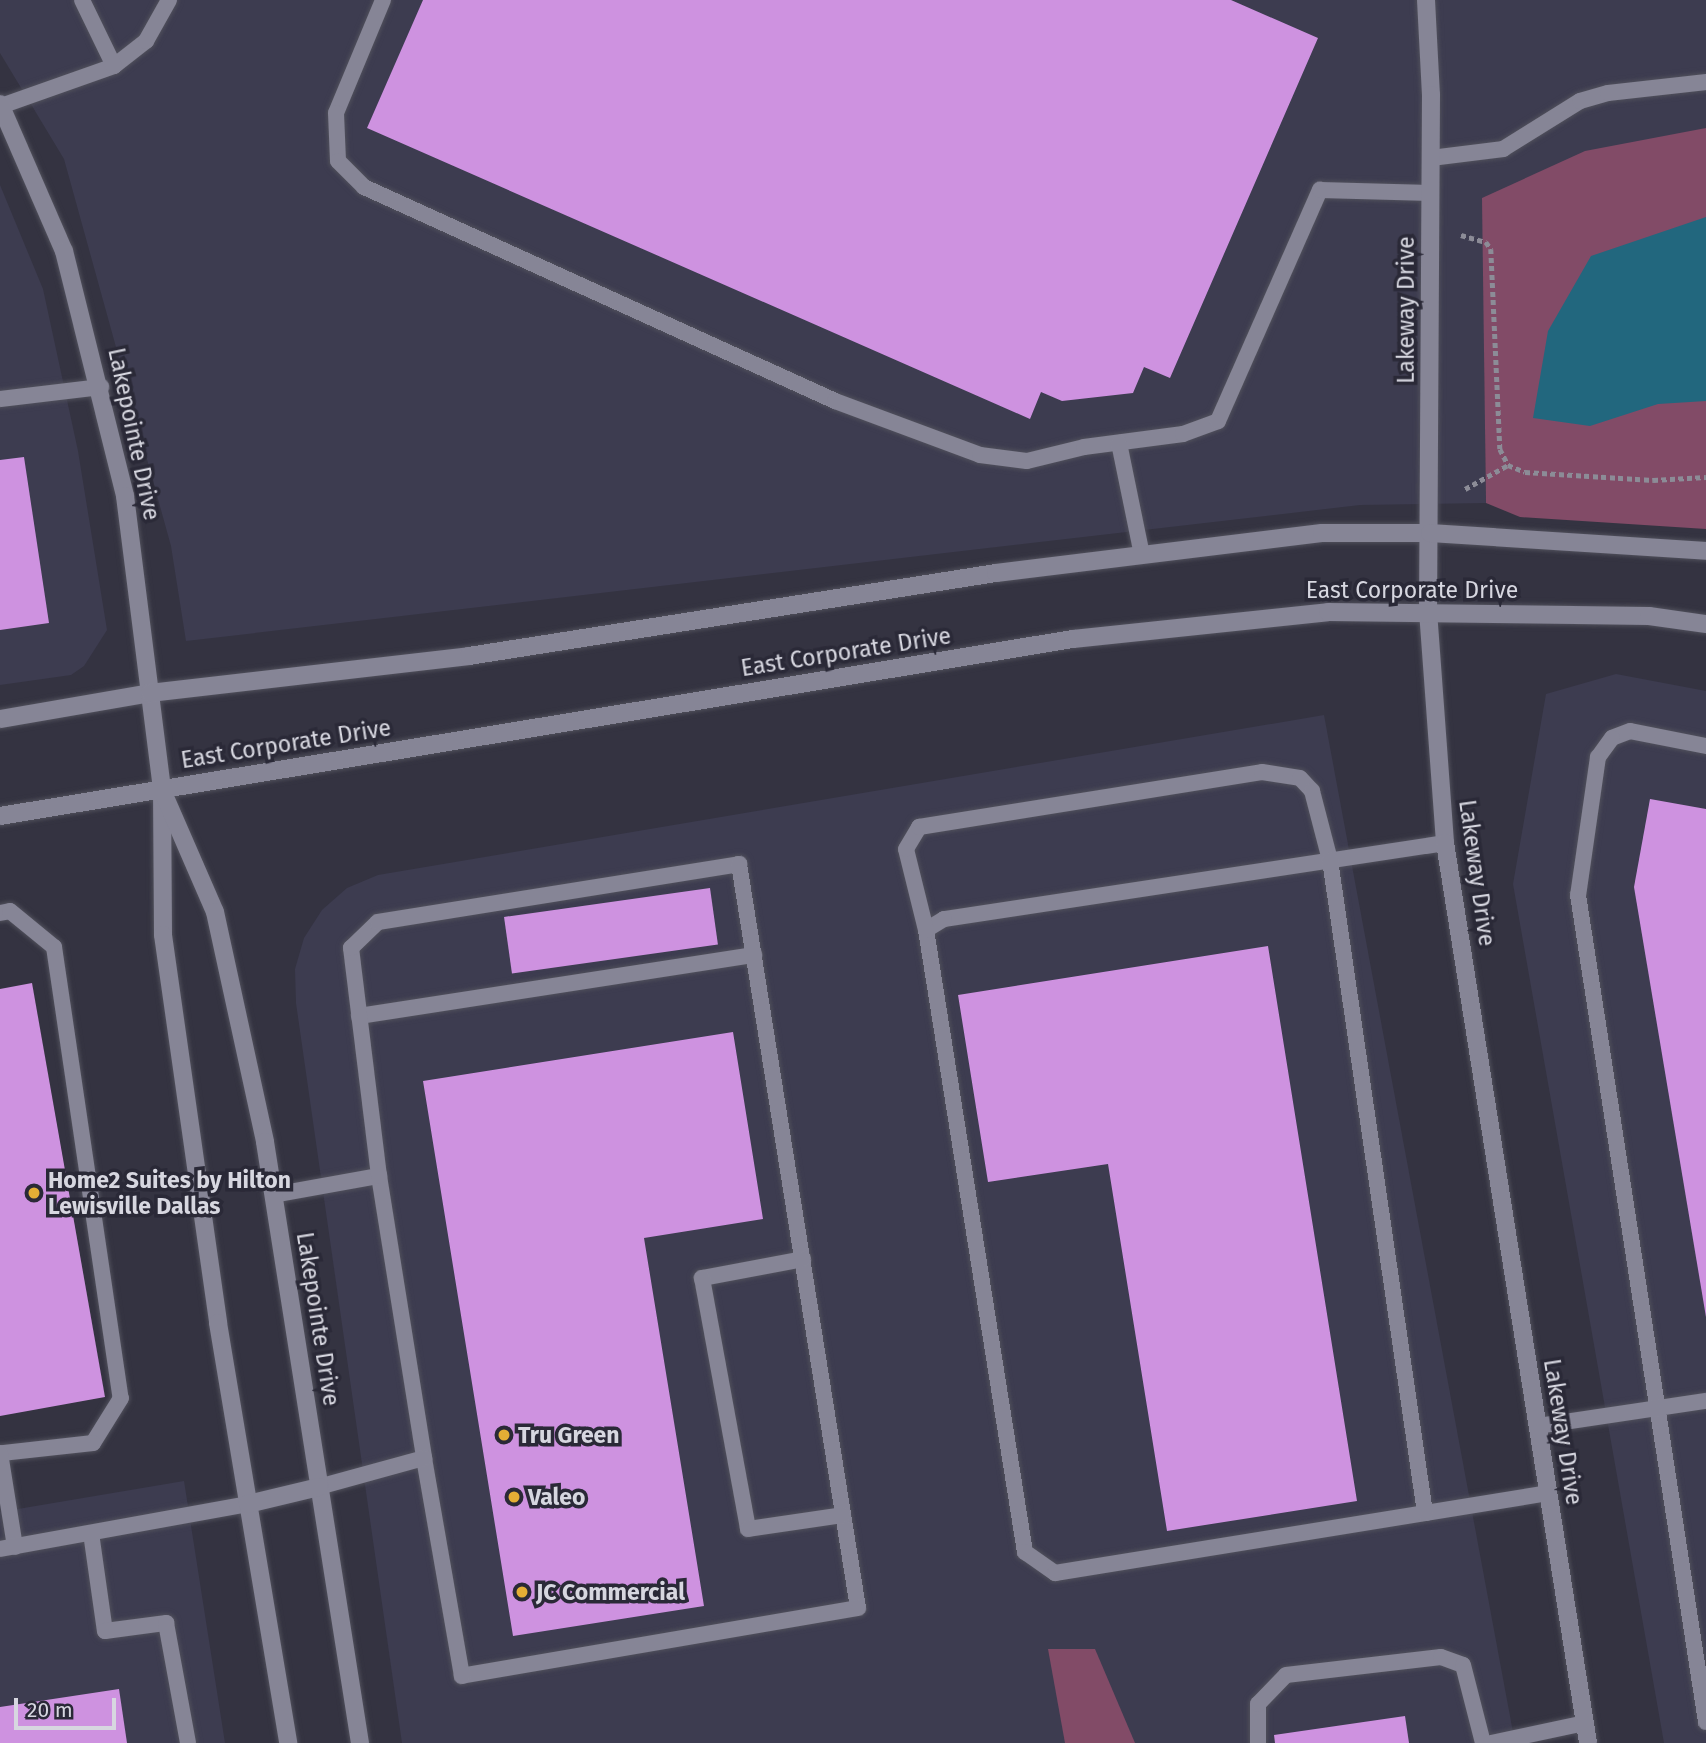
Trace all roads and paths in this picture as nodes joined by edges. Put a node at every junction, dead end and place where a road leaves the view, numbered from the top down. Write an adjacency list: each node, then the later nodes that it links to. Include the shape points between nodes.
1 (82, 0): 5 (lane)
2 (169, 0): 5 (lane, via 146,41)
3 (383, 0): 13 (lane, via 336,113 338,161 364,187 835,401 980,455 1027,461)
4 (1426, 0): 8 (street, Lakeway Drive)
5 (114, 66): 7 (lane)
6 (1706, 82): 8 (lane, via 1608,93 1580,101 1503,149)
7 (1, 105): 11 (street, Lakepointe Drive, via 64,251)
8 (1431, 158): 9 (street, Lakeway Drive)
9 (1431, 193): 13 (lane, via 1320,190 1218,421 1183,434); 17 (street, Lakeway Drive)
10 (1461, 235): 14 (path, via 1486,242 1491,249 1500,449)
11 (101, 387): 12 (lane); 22 (street, Lakepointe Drive, via 125,496)
12 (0, 399)
13 (1119, 443): 19 (lane)
14 (1508, 465): 15 (path, via 1525,472 1653,480); 16 (path)
15 (1706, 477)
16 (1465, 489)
17 (1430, 533): 18 (street); 19 (street, via 1322,533); 20 (street, Lakeway Drive)
18 (1706, 551)
19 (1142, 555): 22 (street, via 996,573 469,656)
20 (1428, 611): 21 (street, East Corporate Drive, via 1649,616); 25 (street, East Corporate Drive, via 1328,612 1073,639); 27 (street, Lakeway Drive)
21 (1706, 624)
22 (150, 693): 23 (street); 25 (street, Lakepointe Drive)
23 (0, 719)
24 (1706, 746): 37 (lane, via 1630,731 1612,738 1598,757 1578,895)
25 (162, 790): 26 (street, East Corporate Drive); 34 (street, Lakepointe Drive, via 215,912); 43 (street, Lakepointe Drive, via 163,935)
26 (0, 817)
27 (1445, 843): 28 (lane); 38 (street, Lakeway Drive)
28 (1330, 860): 30 (lane, via 944,919); 30 (lane, via 1312,791 1300,778 1262,772 919,827 906,849); 44 (lane)
29 (0, 912): 39 (lane, via 10,911 54,947 121,1398 93,1443)
30 (926, 930): 44 (lane, via 1025,1552 1055,1573)
31 (754, 955): 32 (lane); 32 (lane, via 738,864 378,922 351,948); 35 (lane)
32 (359, 1016): 33 (lane)
33 (379, 1176): 34 (lane); 40 (lane)
34 (273, 1195): 41 (street, Lakepointe Drive)
35 (803, 1259): 45 (lane); 45 (lane, via 702,1278 748,1529)
36 (1706, 1401): 37 (lane)
37 (1658, 1408): 38 (lane); 49 (lane)
38 (1538, 1426): 42 (street, Lakeway Drive)
39 (1, 1453): 47 (lane)
40 (424, 1458): 41 (lane); 45 (lane, via 462,1676 858,1608)
41 (319, 1487): 43 (street); 52 (street, Lakepointe Drive)
42 (1548, 1493): 44 (lane); 48 (street, Lakeway Drive)
43 (248, 1504): 46 (lane); 51 (street, Lakepointe Drive)
44 (1425, 1513)
45 (844, 1515)
46 (91, 1533): 47 (lane); 50 (lane, via 105,1631 166,1623)
47 (8, 1548)
48 (1585, 1723): 55 (lane); 56 (street, Lakeway Drive)
49 (1706, 1723)
50 (188, 1743)
51 (288, 1743)
52 (360, 1743)
53 (1258, 1743): 54 (lane, via 1258,1704 1286,1675 1440,1657 1463,1665)
54 (1483, 1743)
55 (1491, 1743)
56 (1588, 1743)

